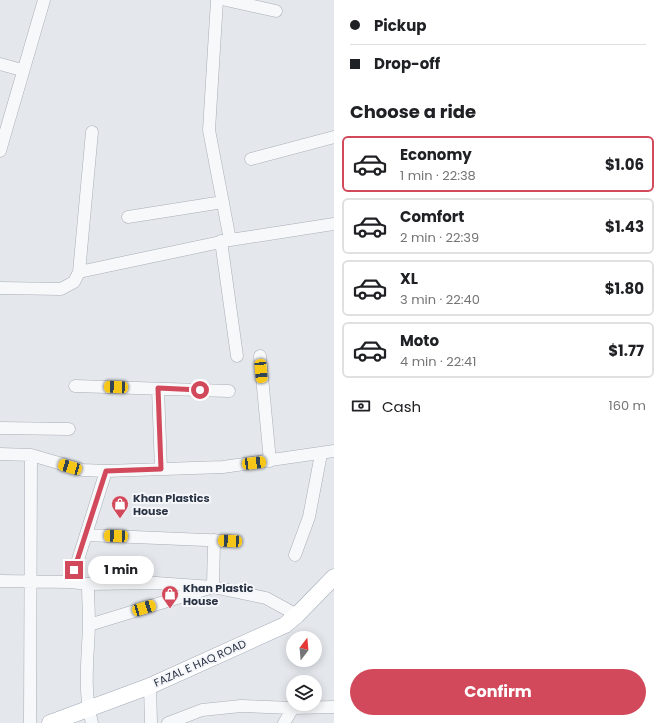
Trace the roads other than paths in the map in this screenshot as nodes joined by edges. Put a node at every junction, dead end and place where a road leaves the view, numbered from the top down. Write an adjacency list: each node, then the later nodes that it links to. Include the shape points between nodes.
1 (44, 0): 6 (street)
2 (217, 0): 11 (street, via 209,130)
3 (226, 0): 4 (street)
4 (276, 11)
5 (0, 64): 6 (street)
6 (22, 70): 9 (street)
7 (92, 132): 15 (street)
8 (334, 137): 10 (street)
9 (0, 151)
10 (252, 159)
11 (223, 202): 12 (street); 14 (street)
12 (128, 217)
13 (334, 224): 14 (street)
14 (226, 241): 15 (street); 17 (street)
15 (79, 272): 16 (street, via 74,282 61,289)
16 (0, 288)
17 (237, 356)
18 (260, 356): 28 (street)
19 (75, 386): 20 (street)
20 (158, 388): 21 (street); 29 (street)
21 (229, 391)
22 (0, 428): 23 (street)
23 (69, 429)
24 (334, 451): 26 (street)
25 (0, 454): 27 (street)
26 (321, 454): 28 (street); 34 (street, via 309,517)
27 (31, 455): 30 (street, via 82,470); 36 (street)
28 (270, 461): 29 (street, via 223,467)
29 (161, 469): 30 (street)
30 (106, 471): 31 (street)
31 (86, 535): 32 (street); 38 (street)
32 (214, 540): 33 (street); 40 (street)
33 (230, 541)
34 (295, 555)
35 (334, 577): 41 (main road, FAZAL E HAQ ROAD)
36 (30, 580): 37 (street); 38 (street); 49 (street)
37 (0, 581)
38 (71, 582): 39 (street)
39 (88, 584): 40 (street, via 156,583); 42 (street)
40 (213, 587): 41 (street, via 266,598); 42 (street)
41 (297, 615): 43 (main road, FAZAL E HAQ ROAD, via 285,625)
42 (89, 625): 44 (street, via 85,686)
43 (150, 686): 44 (main road, FAZAL E HAQ ROAD); 52 (street)
44 (88, 708): 50 (main road, FAZAL E HAQ ROAD); 51 (street)
45 (286, 708): 53 (street, via 241,706 202,710)
46 (322, 708): 47 (street)
47 (334, 708)
48 (291, 711): 54 (street)
49 (30, 723)
50 (50, 723)
51 (92, 723)
52 (151, 723)
53 (168, 723)
54 (284, 723)

